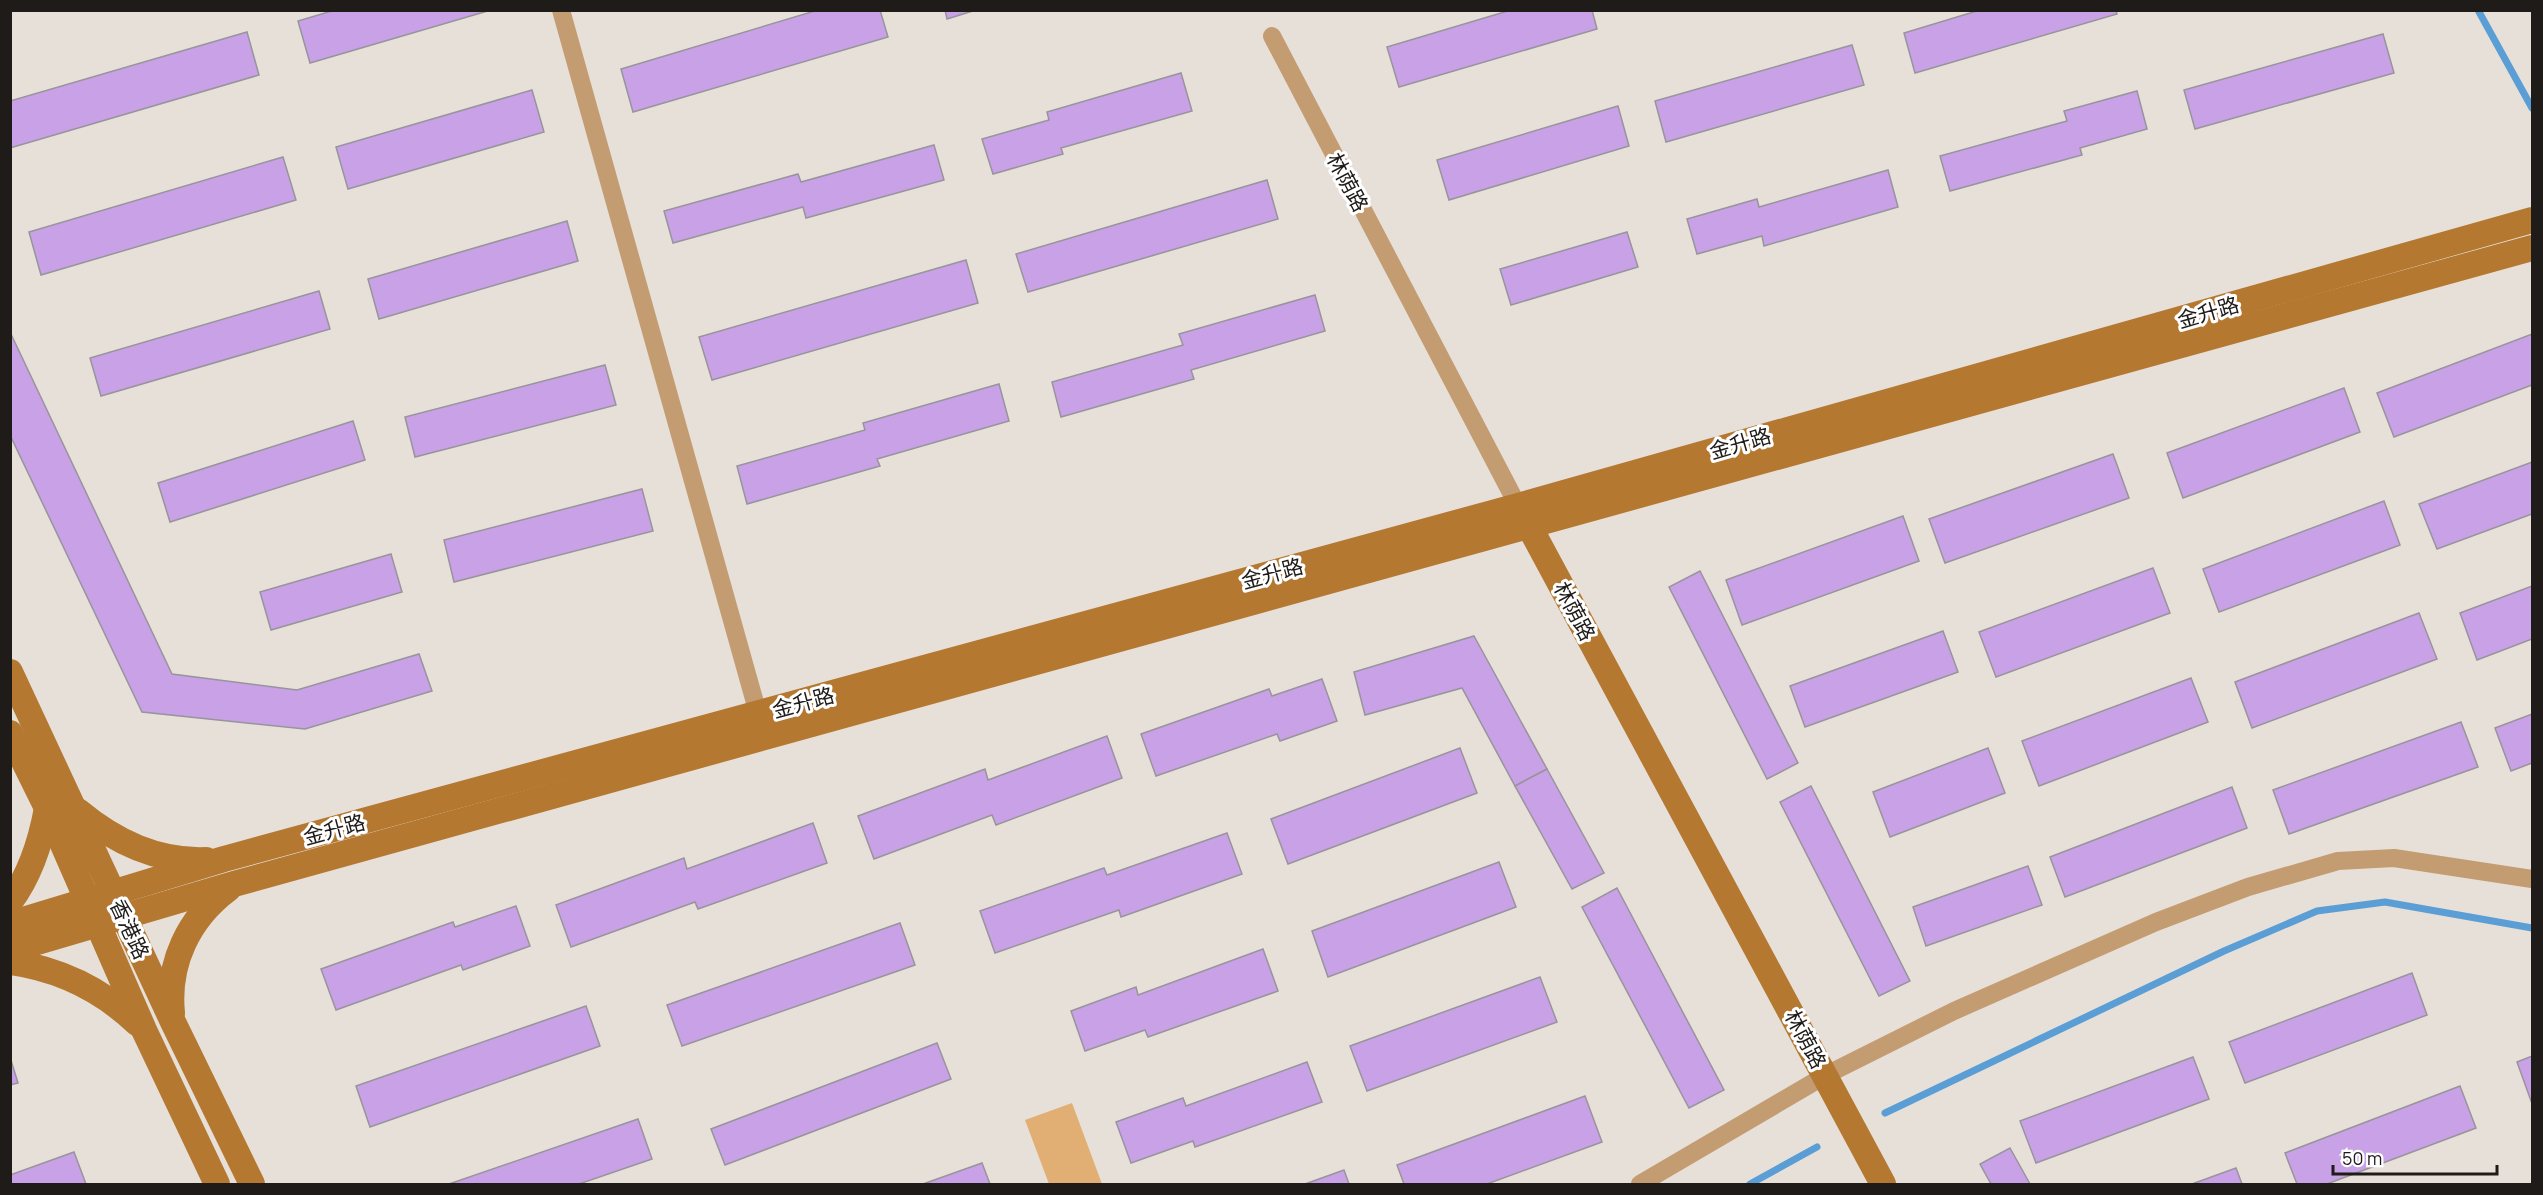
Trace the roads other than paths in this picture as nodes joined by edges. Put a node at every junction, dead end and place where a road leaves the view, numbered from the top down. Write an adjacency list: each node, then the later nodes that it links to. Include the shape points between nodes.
1 (561, 10): 7 (street)
2 (1272, 36): 5 (street, 林荫路)
3 (2532, 220): 5 (main road, 金升路)
4 (2532, 248): 5 (main road, 金升路)
5 (1524, 516): 7 (main road, 金升路); 24 (main road, 林荫路)
6 (10, 672): 10 (main road, 香港路)
7 (762, 726): 11 (main road, 金升路); 13 (main road, 金升路)
8 (10, 733): 9 (main road, 香港路)
9 (47, 808): 15 (main road, 香港路); 16 (main road, via 36,853)
10 (75, 810): 11 (main road, via 113,837 155,854); 14 (main road, 香港路)
11 (224, 859): 14 (main road, 金升路)
12 (2532, 879): 24 (street, via 2394,858 2338,861 2248,887 2156,922 1954,1011)
13 (234, 884): 17 (main road, 金升路); 22 (main road, via 208,906 187,933 172,976)
14 (114, 893): 15 (main road, 金升路); 17 (main road, 香港路)
15 (88, 901): 18 (main road, 金升路); 19 (main road, 香港路)
16 (10, 902)
17 (124, 916): 19 (main road, 金升路); 22 (main road, 香港路)
18 (10, 924)
19 (98, 924): 20 (main road, 金升路); 23 (main road, 香港路)
20 (10, 950)
21 (10, 962): 23 (main road, via 66,975 95,989)
22 (173, 1022): 26 (main road, 香港路)
23 (144, 1030): 25 (main road, 香港路)
24 (1826, 1075): 27 (street); 28 (main road, 林荫路)
25 (217, 1185)
26 (252, 1185)
27 (1640, 1185)
28 (1883, 1185)

